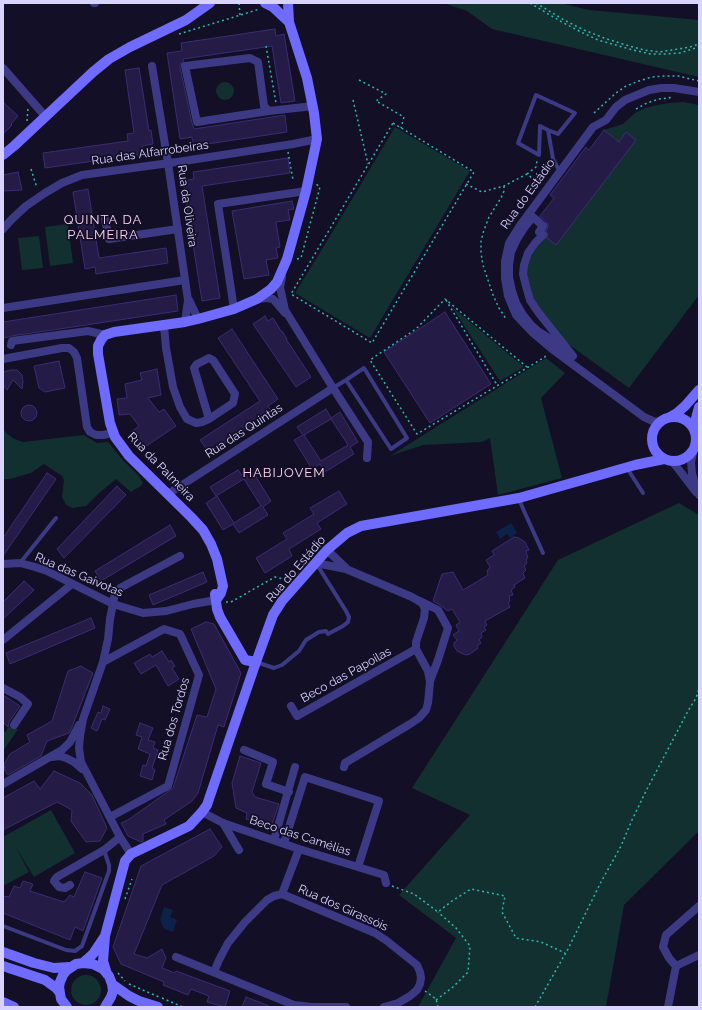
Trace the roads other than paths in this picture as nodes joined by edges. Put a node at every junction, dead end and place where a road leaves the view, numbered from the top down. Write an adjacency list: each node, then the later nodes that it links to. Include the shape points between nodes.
1 (214, 3): 4 (street)
2 (265, 3): 5 (street)
3 (288, 3): 5 (street)
4 (207, 5): 11 (street, via 186,20 109,59)
5 (289, 22): 9 (street, via 308,78)
6 (152, 66): 15 (street, Rua da Oliveira)
7 (3, 68): 11 (street)
8 (699, 92): 16 (street, Rua do Estádio, via 661,88 625,100 606,120 593,127)
9 (313, 106): 10 (street); 13 (street)
10 (269, 111): 10 (street, via 197,122 185,66 250,58 258,62 264,106)
11 (45, 116): 14 (street)
12 (548, 130): 12 (lane, via 540,126 539,155 518,143 536,95 575,114 558,134); 16 (lane, via 553,159)
13 (317, 139): 15 (street, Rua das Alfarrobeiras); 17 (street)
14 (3, 154)
15 (168, 163): 20 (street, Rua das Alfarrobeiras, via 82,175 40,196); 21 (street, Rua da Oliveira)
16 (560, 172): 40 (street, Rua do Estádio, via 509,243 505,278 508,296 516,315 552,349 644,417 655,422)
17 (306, 191): 22 (street); 27 (street, via 218,204)
18 (533, 217): 18 (street, via 511,252 509,277 512,291 516,303 531,325 573,356 530,300 524,265 528,253 543,235 539,232 543,226)
19 (105, 219): 21 (street, via 109,239)
20 (3, 229)
21 (178, 229): 23 (street, Rua da Oliveira)
22 (282, 272): 24 (street, via 271,289); 30 (street, via 281,293 285,310)
23 (185, 280): 25 (street, Rua da Oliveira); 26 (street)
24 (257, 299): 27 (street); 30 (street, via 273,299)
25 (188, 300): 28 (street); 29 (street)
26 (3, 308)
27 (234, 309): 28 (street)
28 (198, 320): 29 (street)
29 (186, 322): 31 (street)
30 (294, 325): 36 (street)
31 (164, 326): 32 (street); 39 (street, via 173,387 180,407 188,419 196,423)
32 (105, 335): 33 (street, via 88,331 12,341); 41 (street, Rua da Palmeira, via 100,340 98,354)
33 (11, 345)
34 (3, 359): 41 (street, via 69,348 77,358 87,427 96,435)
35 (346, 380): 35 (lane, via 391,449 407,438 364,368); 36 (lane)
36 (333, 388): 45 (street, via 368,442); 49 (street, Rua das Quintas)
37 (699, 390): 40 (street, via 677,413)
38 (699, 407): 42 (street)
39 (209, 418): 39 (street, via 233,403 235,394 213,360 209,358 194,368)
40 (665, 419): 42 (street, Rua do Estádio, via 683,419 689,423); 43 (street, via 658,423 653,431)
41 (113, 432): 49 (street, Rua da Palmeira, via 121,447)
42 (695, 434): 44 (street)
43 (652, 442): 46 (street, via 657,454); 47 (street, via 648,452)
44 (694, 448): 46 (street, Rua do Estádio, via 687,458 680,461); 50 (street, via 692,474)
45 (367, 458)
46 (668, 460): 47 (street, Rua do Estádio); 50 (street, via 676,466)
47 (631, 466): 48 (lane); 51 (street, Rua do Estádio)
48 (643, 493)
49 (168, 494): 62 (street, Rua da Palmeira, via 191,517 211,544 220,572 215,592)
50 (699, 496)
51 (519, 498): 53 (street, Rua do Estádio, via 361,526 347,533); 54 (lane)
52 (56, 518): 56 (lane)
53 (327, 550): 57 (street, Rua do Estádio); 59 (street)
54 (543, 554)
55 (180, 556): 63 (street, via 120,588 115,593)
56 (20, 563): 58 (street, Rua das Gaivotas); 60 (street, Rua das Gaivotas, via 35,566)
57 (316, 563): 59 (street); 67 (street, Rua do Estádio, via 282,601 274,614); 67 (lane, via 346,611 348,622 328,634 326,631 319,632 306,640 299,652 282,665 274,668)
58 (3, 564)
59 (346, 569): 61 (street)
60 (72, 584): 63 (street, Rua das Gaivotas); 64 (street)
61 (412, 598): 65 (street, via 425,609); 68 (street, via 438,610 448,628)
62 (216, 602): 63 (street, Rua das Gaivotas, via 142,613); 67 (street, Rua da Palmeira, via 220,617 245,660)
63 (113, 604): 66 (street)
64 (3, 640)
65 (416, 649): 68 (street, via 428,671); 70 (street, Beco das Papoilas, via 297,716)
66 (103, 662): 71 (street); 81 (street, Rua dos Tordos, via 164,630 180,634 199,675 168,786)
67 (256, 662): 80 (street, Rua do Estádio, via 210,796)
68 (430, 682): 76 (street, via 426,710 419,718 345,763)
69 (3, 688): 72 (street, via 28,704)
70 (291, 706)
71 (83, 719): 74 (street, via 70,742); 77 (street, via 79,748)
72 (14, 725)
73 (244, 750): 79 (street, via 273,762 266,784)
74 (51, 757): 77 (street, via 66,758); 78 (street)
75 (295, 767): 79 (street)
76 (344, 767)
77 (86, 772): 81 (street)
78 (3, 784)
79 (289, 792): 84 (street)
80 (202, 812): 82 (street, Beco das Camélias); 89 (street, Rua do Estádio, via 189,826)
81 (110, 817): 83 (street)
82 (223, 823): 84 (street, Beco das Camélias); 88 (street)
83 (120, 837): 87 (street); 89 (street)
84 (274, 840): 85 (street, Beco das Camélias)
85 (284, 844): 86 (street, Beco das Camélias); 90 (street, via 306,777 379,801)
86 (299, 849): 90 (street, Beco das Camélias); 93 (street, Rua dos Girassóis)
87 (104, 850): 92 (street, via 63,872 54,881 59,887); 95 (lane, via 109,865 108,872 82,946 74,951 66,950)
88 (239, 850)
89 (131, 854): 96 (street, via 125,861)
90 (358, 867): 91 (street, Beco das Camélias, via 384,875)
91 (386, 883)
92 (70, 886)
93 (282, 894): 105 (street, Rua dos Girassóis, via 267,900 245,922 228,943); 115 (street, Rua dos Girassóis, via 375,933 417,965 421,978 417,990 398,1003)
94 (699, 906): 102 (street, via 666,935 663,947)
95 (3, 926)
96 (105, 936): 100 (street, via 93,954); 104 (street, via 103,961)
97 (3, 952): 103 (street, via 54,968)
98 (699, 955): 102 (street)
99 (176, 957): 105 (street)
100 (83, 963): 103 (street); 104 (street, via 93,964)
101 (3, 966): 108 (street, via 45,980 56,988)
102 (676, 966): 116 (street)
103 (70, 968): 108 (street, via 60,982)
104 (112, 972): 106 (street)
105 (214, 972): 114 (street, via 294,1005)
106 (112, 984): 110 (street, via 111,997); 113 (street, via 139,1001)
107 (3, 1002): 109 (street)
108 (61, 1002)
109 (14, 1007)
110 (105, 1007)
111 (109, 1007): 112 (street)
112 (115, 1007)
113 (158, 1007)
114 (346, 1007)
115 (384, 1007)
116 (668, 1007)

